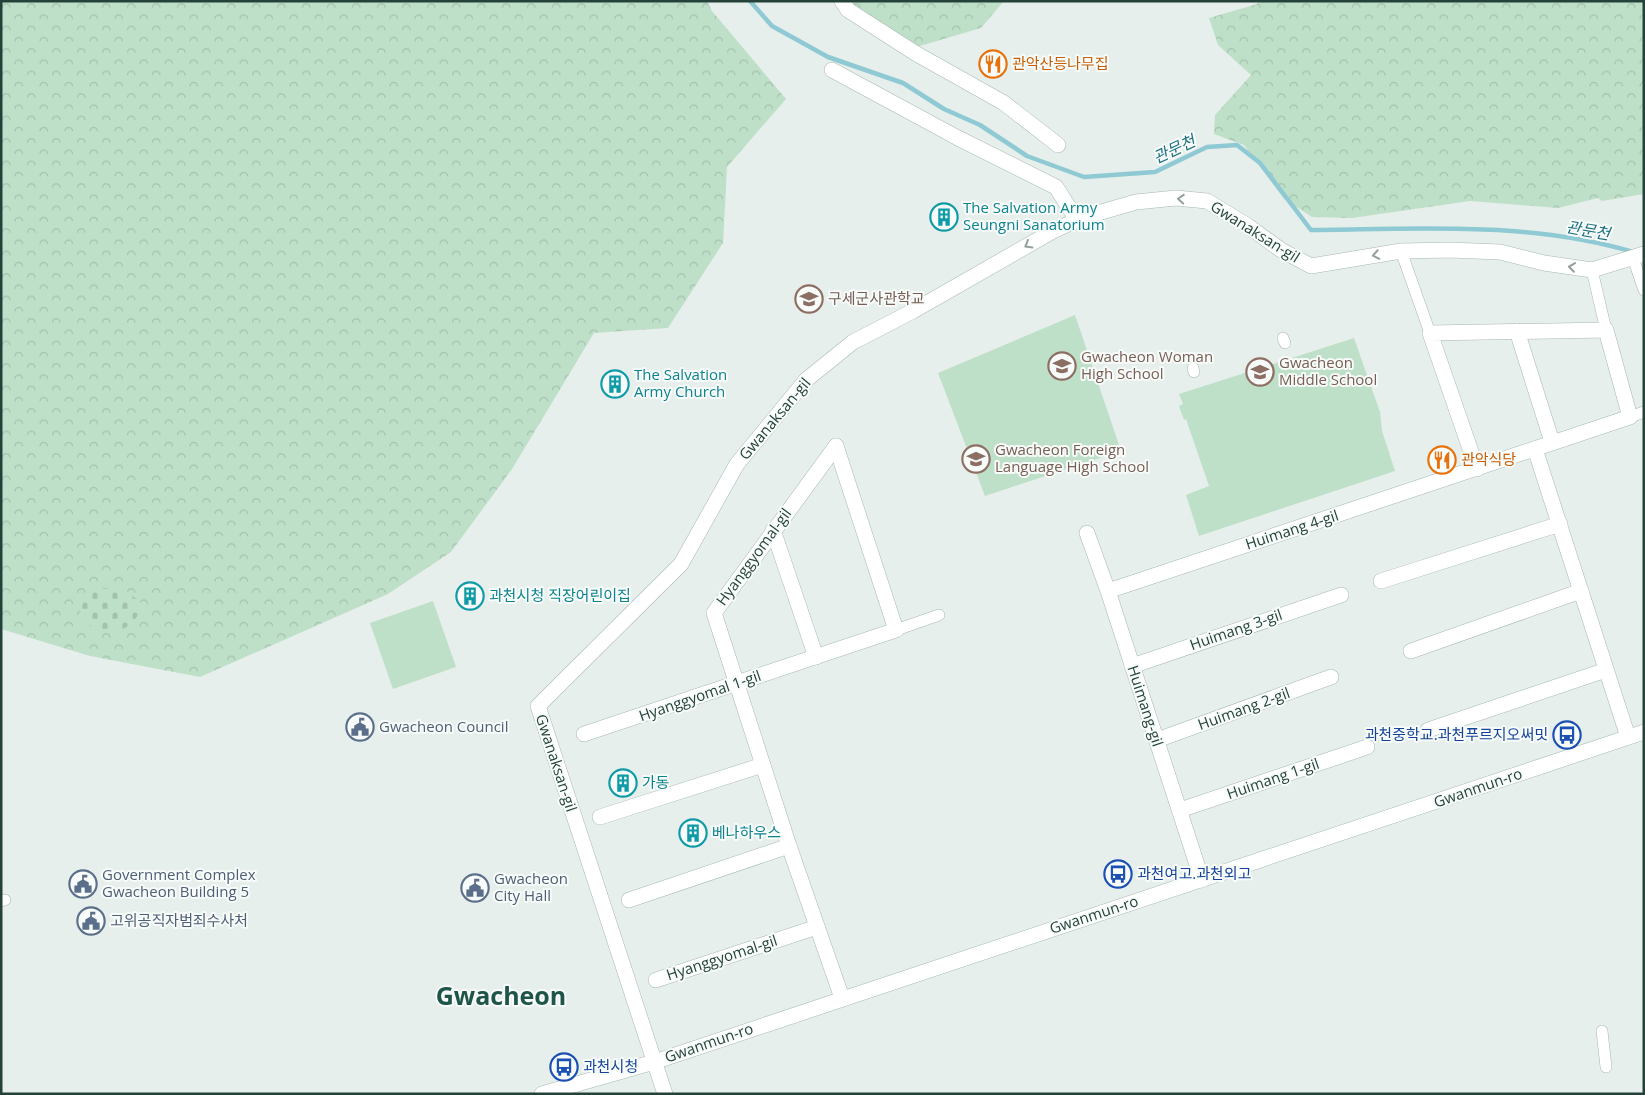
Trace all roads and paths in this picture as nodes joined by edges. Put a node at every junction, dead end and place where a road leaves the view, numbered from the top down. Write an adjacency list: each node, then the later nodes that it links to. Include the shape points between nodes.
1 (842, 1): 3 (street, via 848,10 911,50 1004,103)
2 (832, 70): 4 (street, via 1056,187)
3 (1058, 145)
4 (1077, 220): 5 (street, Gwanaksan-gil, one-way to 4, via 1311,266 1280,250 1207,201 1176,198 1136,202); 47 (street, Gwanaksan-gil, one-way to 47, via 853,342 806,380 737,464 680,564 538,706)
5 (1401, 251): 7 (street, Gwanaksan-gil, one-way to 5, via 1500,252); 11 (street)
6 (1638, 256): 7 (street, Gwanaksan-gil); 8 (street)
7 (1592, 270): 9 (street, Huimang 4-gil)
8 (1644, 290)
9 (1606, 330): 10 (street); 12 (street, Huimang 4-gil)
10 (1517, 331): 11 (street); 13 (street)
11 (1430, 333): 15 (street)
12 (1637, 415): 13 (street, Huimang 4-gil)
13 (1552, 442): 14 (street, Huimang 4-gil)
14 (1535, 449): 15 (street, Huimang 4-gil); 16 (street)
15 (1476, 469): 20 (street, Huimang 4-gil)
16 (1560, 524): 19 (street); 21 (street)
17 (773, 530): 24 (street, Hyanggyomal-gil, via 836,446); 26 (street); 30 (street, Hyanggyomal-gil, via 714,612)
18 (1087, 532): 20 (street, Huimang-gil)
19 (1381, 581)
20 (1108, 591): 27 (street, Huimang-gil)
21 (1581, 591): 25 (street); 28 (street)
22 (1340, 595): 27 (street, Huimang 3-gil)
23 (939, 615): 24 (street, Hyanggyomal 1-gil)
24 (896, 630): 26 (street, Hyanggyomal 1-gil)
25 (1411, 651)
26 (816, 657): 30 (street, Hyanggyomal 1-gil)
27 (1132, 666): 35 (street, Huimang-gil)
28 (1606, 670): 31 (street); 34 (street)
29 (1331, 677): 35 (street, Huimang 2-gil)
30 (736, 683): 33 (street, Hyanggyomal 1-gil); 37 (street, Hyanggyomal-gil)
31 (1428, 730)
32 (1644, 732): 34 (street, Gwanmun-ro)
33 (584, 734)
34 (1628, 738): 41 (street, Gwanmun-ro)
35 (1157, 740): 38 (street, Huimang-gil)
36 (1367, 747): 38 (street, Huimang 1-gil)
37 (763, 765): 39 (street); 40 (street, Hyanggyomal-gil)
38 (1180, 810): 41 (street, Huimang-gil)
39 (600, 817)
40 (789, 846): 42 (street); 43 (street, Hyanggyomal-gil)
41 (1202, 880): 45 (street, Gwanmun-ro)
42 (629, 900)
43 (816, 927): 44 (street, Hyanggyomal-gil); 45 (street, Hyanggyomal-gil)
44 (656, 980)
45 (842, 998): 47 (street, Gwanmun-ro)
46 (1602, 1031): 48 (street)
47 (654, 1062): 49 (street, Gwanmun-ro); 50 (street)
48 (1606, 1066)
49 (542, 1094)
50 (665, 1094)

